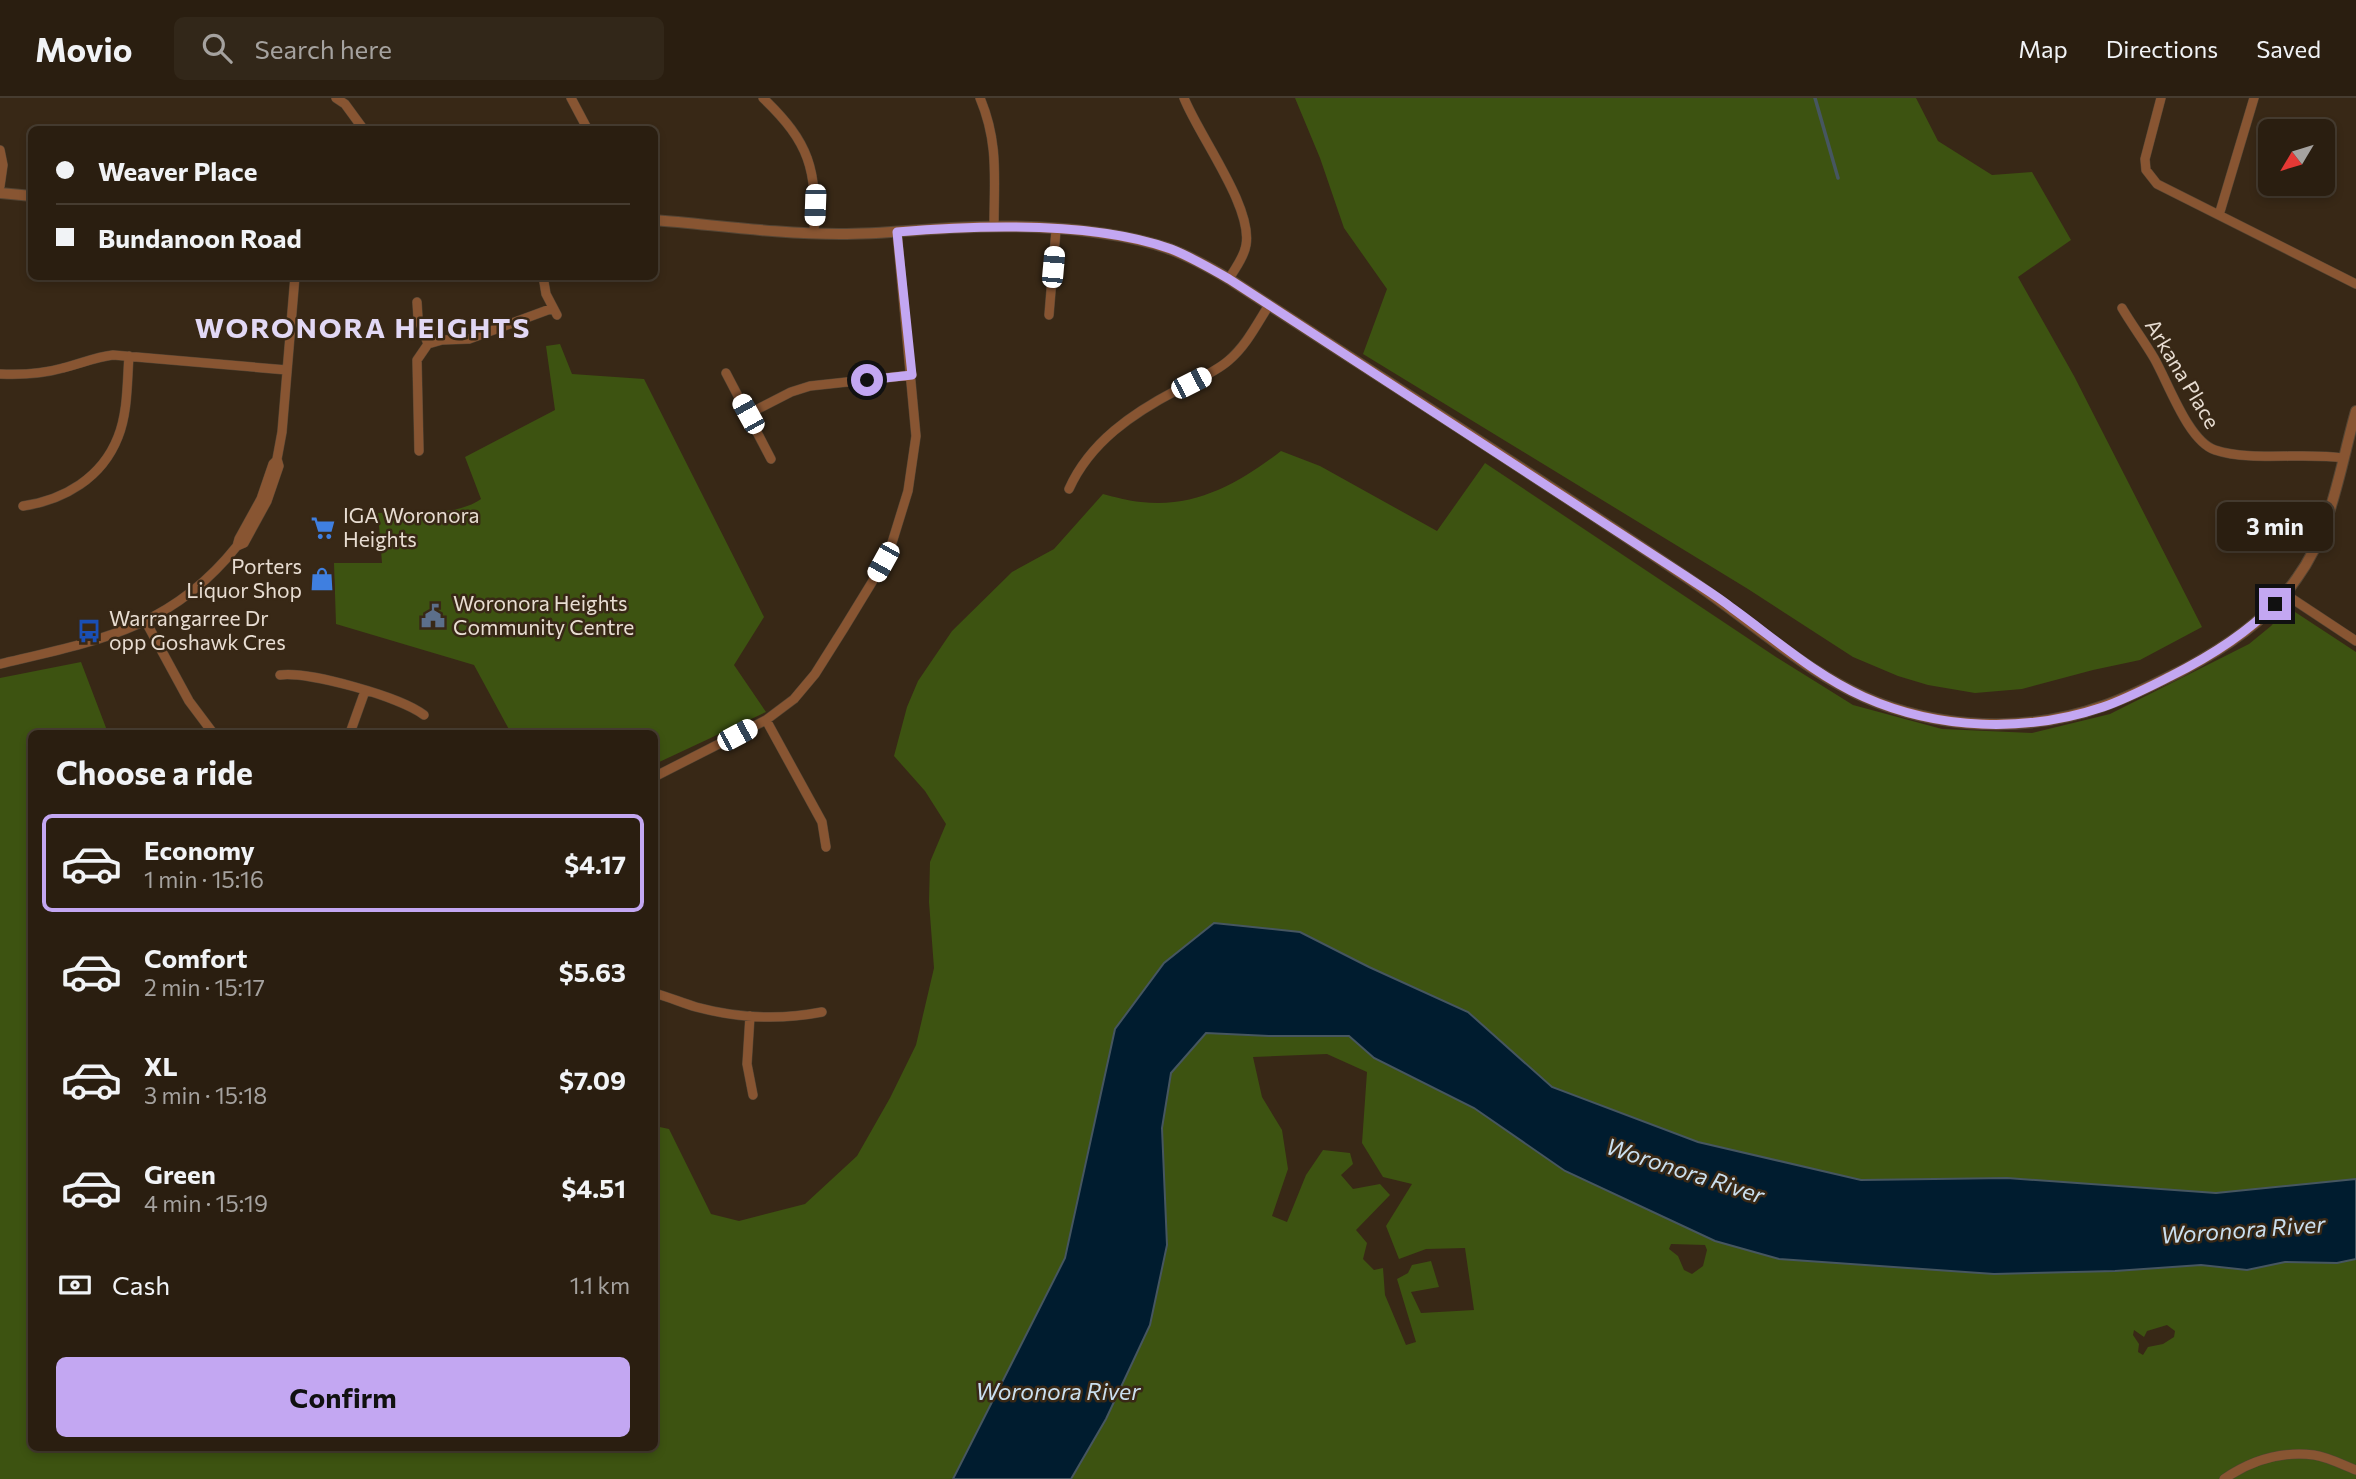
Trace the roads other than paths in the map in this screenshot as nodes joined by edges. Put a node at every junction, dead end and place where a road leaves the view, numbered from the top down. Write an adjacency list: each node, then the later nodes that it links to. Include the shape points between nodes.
1 (336, 98): 8 (street)
2 (571, 98): 9 (street)
3 (763, 98): 19 (street, via 804,146 814,180)
4 (980, 98): 16 (street, via 994,148)
5 (1184, 98): 20 (street, via 1246,226 1246,246)
6 (2161, 98): 14 (street, via 2146,149 2146,170 2157,184)
7 (2254, 98): 14 (street)
8 (361, 126)
9 (586, 126)
10 (0, 150): 11 (street)
11 (0, 186)
12 (0, 193): 13 (street)
13 (28, 196)
14 (2219, 215): 23 (street)
15 (658, 220): 19 (street)
16 (994, 226): 17 (street); 18 (street)
17 (1056, 230): 20 (street, via 1155,244); 27 (street)
18 (897, 232): 19 (street); 33 (street)
19 (814, 233)
20 (1229, 279): 25 (street)
21 (295, 280): 30 (street)
22 (544, 280): 28 (street, via 555,312 469,339)
23 (2356, 284)
24 (417, 302): 28 (street)
25 (1269, 304): 39 (street, via 1236,354 1128,418 1086,462); 41 (street, via 1684,575 1819,673 1866,698 1916,715 1970,724 2010,724 2103,706 2214,653 2249,629)
26 (2122, 308): 37 (street, Arkana Place, via 2192,429 2207,446 2238,455)
27 (1049, 315)
28 (428, 344): 36 (street, via 417,360)
29 (129, 356): 30 (street); 32 (street, via 101,356 33,374); 40 (street, via 123,420 102,463 60,497)
30 (287, 370): 42 (street, via 277,459 237,547 201,585)
31 (726, 373): 35 (street)
32 (0, 374)
33 (912, 375): 35 (street, via 810,386); 48 (street, via 915,453 891,546 815,674 794,699)
34 (2356, 411): 37 (street)
35 (748, 414): 38 (street)
36 (419, 450)
37 (2343, 458): 41 (street, via 2322,534)
38 (771, 459)
39 (1069, 489)
40 (23, 506)
41 (2285, 594): 43 (street)
42 (146, 622): 44 (street, via 109,637); 49 (street, via 180,686)
43 (2356, 641)
44 (0, 664)
45 (280, 675): 46 (street, via 304,675)
46 (365, 691): 47 (street, via 407,704); 50 (street)
47 (424, 715)
48 (766, 720): 51 (street); 52 (street, via 822,822)
49 (211, 730)
50 (352, 730)
51 (658, 775)
52 (826, 847)
53 (658, 994): 55 (street)
54 (822, 1012): 55 (street, via 800,1017)
55 (750, 1016): 56 (street, via 747,1064)
56 (753, 1095)
57 (2356, 1470): 58 (street, via 2314,1455 2272,1456 2245,1465)
58 (2224, 1479)

